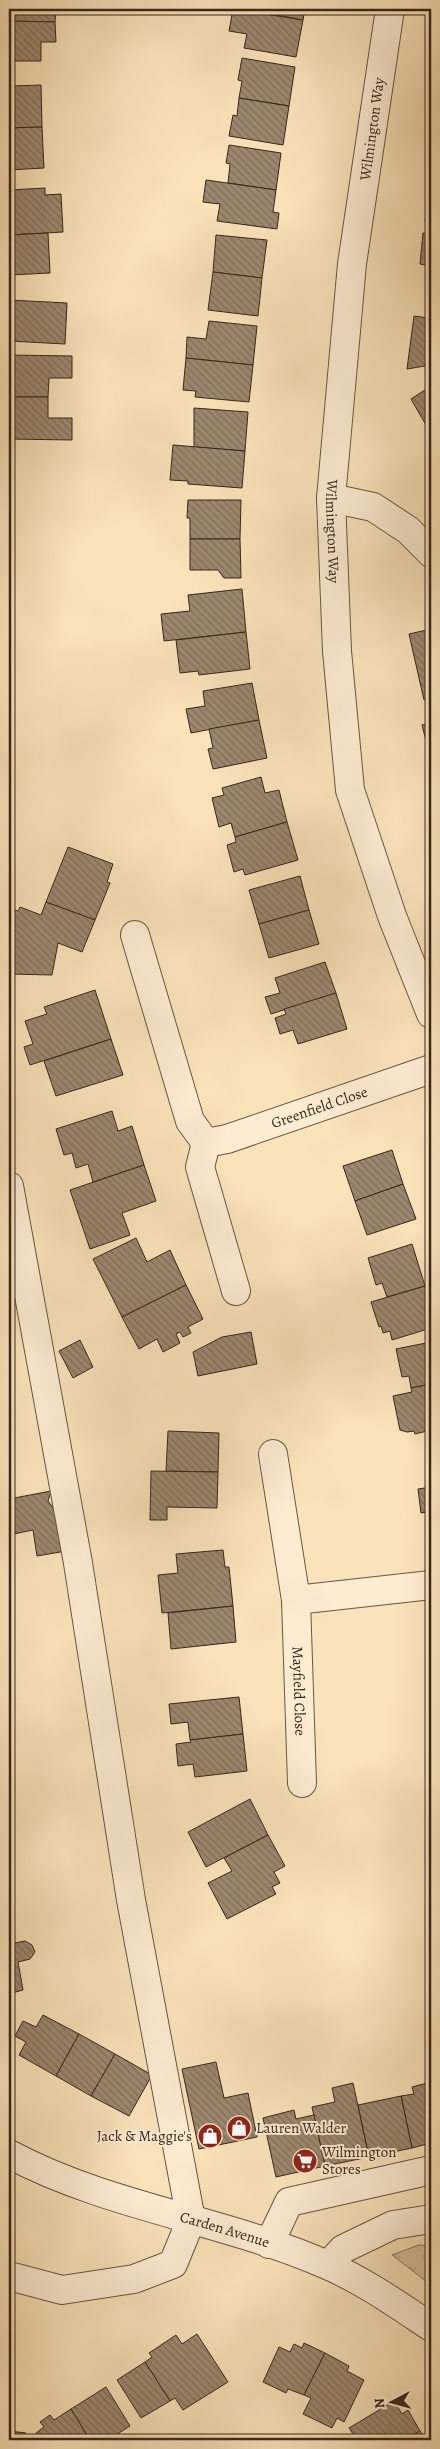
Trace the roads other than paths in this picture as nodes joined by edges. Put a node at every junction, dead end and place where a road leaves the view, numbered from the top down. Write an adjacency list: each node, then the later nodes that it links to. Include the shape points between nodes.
1 (390, 9): 2 (street, Wilmington Way, via 352,264)
2 (331, 498): 3 (street, via 373,507 408,530); 5 (street, Wilmington Way, via 336,651 350,790 392,916)
3 (431, 553)
4 (135, 935): 7 (street, via 190,1121)
5 (431, 1012)
6 (431, 1068): 7 (street, Greenfield Close, via 227,1139)
7 (206, 1143): 9 (street, via 200,1168)
8 (9, 1186): 16 (street, via 78,1563 131,1900)
9 (236, 1291)
10 (272, 1454): 12 (street, Mayfield Close)
11 (431, 1585): 12 (street)
12 (296, 1600): 13 (street, Mayfield Close)
13 (302, 1783)
14 (9, 2154): 16 (street, Carden Avenue, via 96,2189)
15 (431, 2170): 18 (street, via 289,2202)
16 (191, 2220): 18 (street, Carden Avenue); 20 (street, via 173,2264 134,2280 62,2290)
17 (431, 2220): 19 (street, via 393,2225 343,2249)
18 (270, 2244): 19 (street, Carden Avenue)
19 (328, 2265): 21 (street, Carden Avenue, via 380,2293)
20 (9, 2276)
21 (431, 2327)

